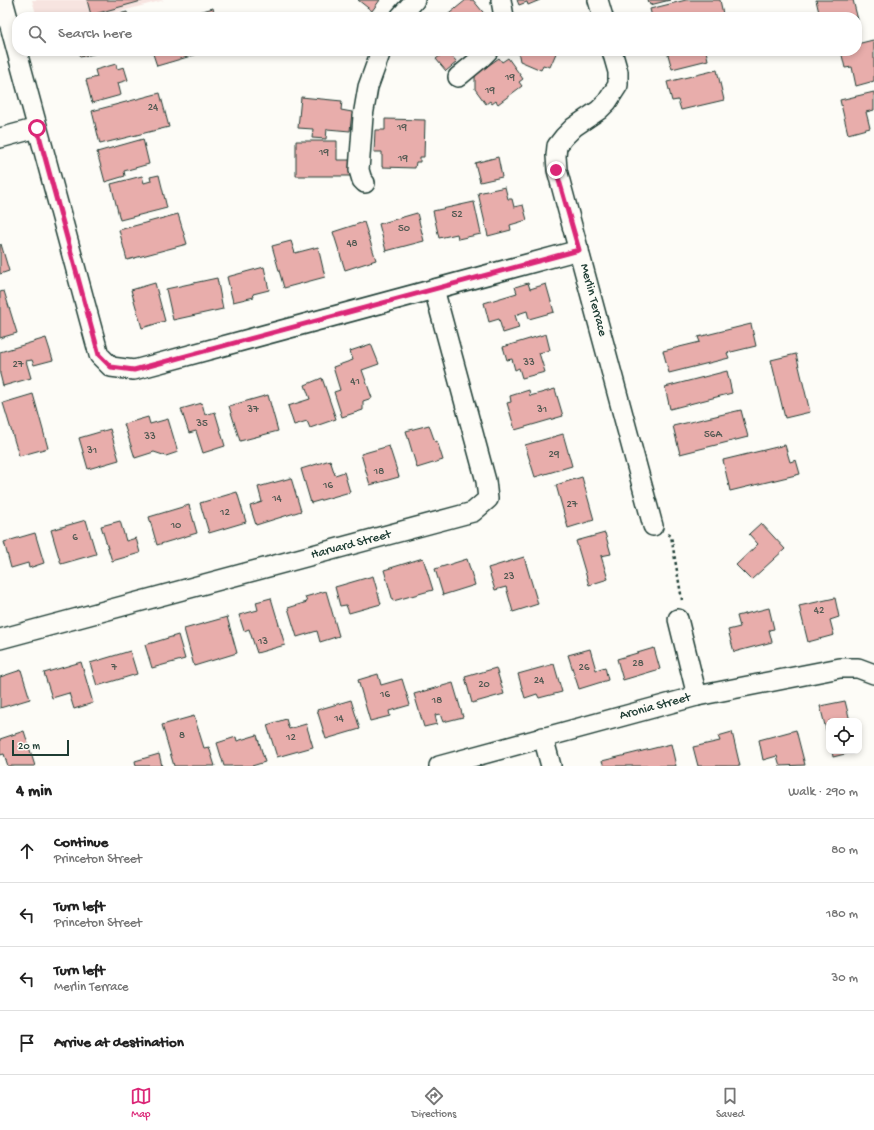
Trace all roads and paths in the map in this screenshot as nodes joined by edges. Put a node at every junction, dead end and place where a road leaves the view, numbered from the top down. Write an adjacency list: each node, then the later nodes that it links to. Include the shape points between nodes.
1 (3, 0): 8 (street)
2 (415, 0): 5 (street)
3 (501, 0): 6 (street)
4 (598, 0): 7 (street)
5 (404, 12)
6 (503, 12)
7 (602, 12)
8 (12, 34)
9 (18, 56): 14 (street)
10 (379, 56): 16 (street, via 368,87 363,116 359,170 362,180)
11 (483, 56): 13 (street)
12 (613, 56): 17 (street, Merlin Terrace, via 618,72 618,85 613,93 599,110 574,127 557,146 556,170)
13 (458, 77)
14 (37, 128): 15 (street); 18 (street, via 99,355 111,367 134,370)
15 (0, 138)
16 (366, 183)
17 (579, 250): 18 (street); 19 (street, Merlin Terrace)
18 (434, 289): 21 (street, Harvard Street, via 486,480 488,499 473,512)
19 (653, 526): 20 (path, via 671,536 684,607)
20 (678, 619): 23 (street)
21 (0, 639)
22 (874, 674): 23 (street, Aronia Street, via 858,668 840,668)
23 (698, 696): 24 (street, Aronia Street)
24 (543, 737): 25 (street, Aronia Street); 26 (street)
25 (439, 766)
26 (551, 766)

